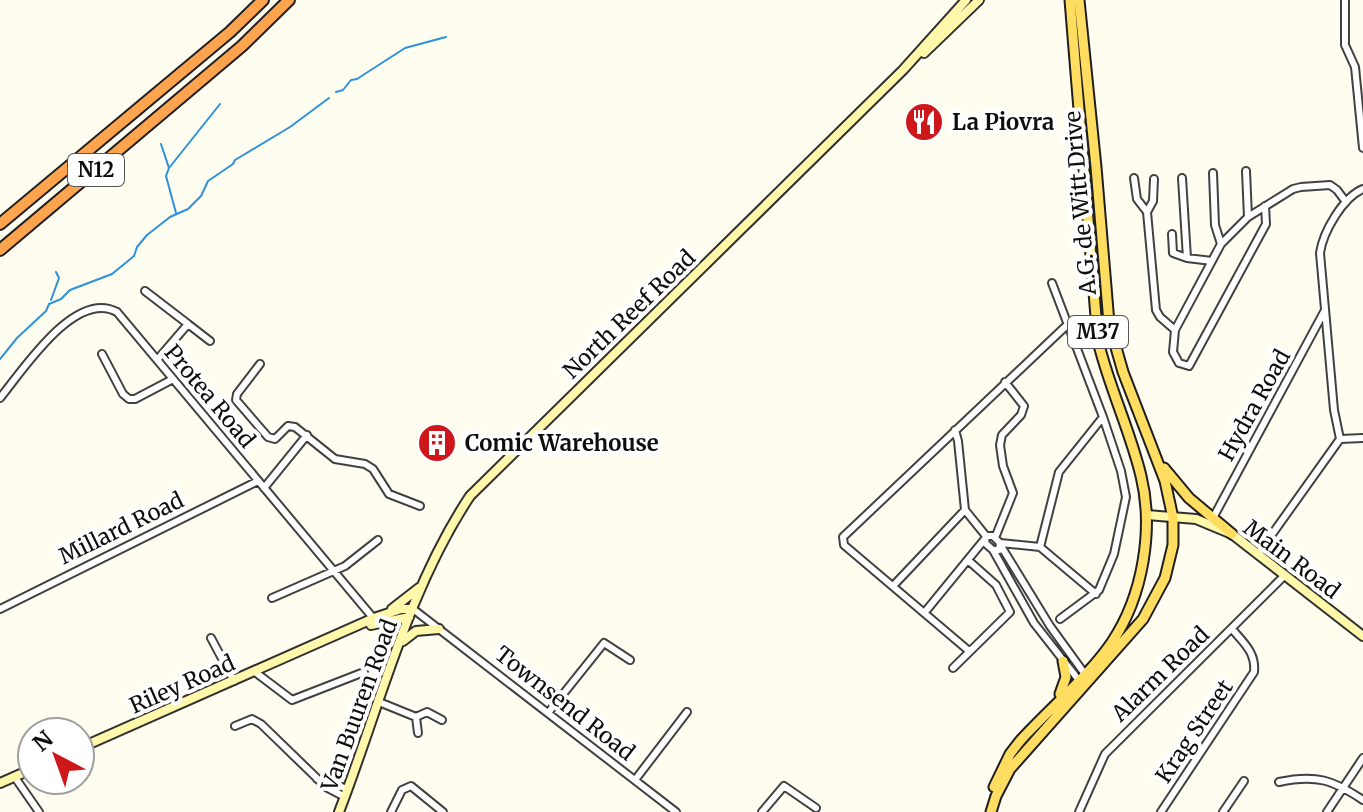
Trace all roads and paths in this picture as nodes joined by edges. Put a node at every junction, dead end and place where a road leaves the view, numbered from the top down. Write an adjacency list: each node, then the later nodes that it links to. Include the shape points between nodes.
1 (263, 0): 21 (highway, N12)
2 (289, 0): 24 (highway, N12, via 242,46)
3 (966, 0): 9 (main road, North Reef Road)
4 (979, 0): 9 (main road, North Reef Road)
5 (1070, 0): 8 (main road, A.G. de Witt Drive / M37)
6 (1079, 0): 8 (main road, A.G. de Witt Drive / M37)
7 (1345, 0): 10 (street, via 1345,45 1355,67)
8 (1079, 42): 28 (main road, A.G. de Witt Drive / M37)
9 (904, 69): 68 (main road, North Reef Road, via 470,496)
10 (1363, 148)
11 (1246, 171): 20 (street)
12 (1213, 173): 23 (street)
13 (1134, 178): 19 (street, via 1137,199)
14 (1182, 178): 25 (street)
15 (1154, 179): 19 (street)
16 (1363, 189): 17 (street)
17 (1346, 202): 18 (street, via 1334,187 1324,185 1293,189); 30 (street, via 1321,244)
18 (1265, 206): 20 (street); 33 (street, via 1266,224 1189,366 1175,357)
19 (1147, 212): 33 (street, via 1156,310)
20 (1248, 217): 23 (street)
21 (0, 224)
22 (1172, 234): 25 (street, via 1173,253)
23 (1221, 244): 26 (street)
24 (0, 250)
25 (1187, 258): 26 (street)
26 (1212, 261): 33 (street)
27 (1052, 283): 32 (street)
28 (1098, 283): 48 (main road, A.G. de Witt Drive / M37, via 1114,347); 53 (main road, A.G. de Witt Drive / M37, via 1098,341 1140,471)
29 (145, 291): 31 (street)
30 (1325, 309): 34 (street, Hydra Road); 36 (street)
31 (188, 324): 35 (street); 38 (street)
32 (1067, 325): 41 (street); 43 (street)
33 (1175, 330)
34 (1311, 337): 36 (street); 55 (street, Hydra Road)
35 (210, 341)
36 (1328, 342): 47 (street)
37 (102, 354): 40 (street, via 129,399)
38 (157, 360): 40 (street, Protea Road); 42 (street, Protea Road, via 117,312 89,309 53,334)
39 (260, 364): 45 (street, via 237,394 238,403 271,439 292,426)
40 (173, 379): 49 (street, Protea Road)
41 (1005, 382): 44 (street); 59 (street, via 1024,406 1000,440 1013,493)
42 (0, 398)
43 (1103, 417): 60 (street, via 1059,472); 70 (street, via 1126,497 1114,554)
44 (955, 430): 52 (street); 69 (street, via 843,537 844,545)
45 (307, 435): 50 (street); 51 (street, via 335,459 373,469 389,494)
46 (1363, 438): 47 (street)
47 (1340, 439): 62 (street)
48 (1156, 455): 54 (main road, A.G. de Witt Drive / M37); 55 (main road, via 1181,490)
49 (258, 481): 50 (street, Protea Road); 72 (street, Millard Road)
50 (264, 488): 64 (street, Protea Road)
51 (420, 506)
52 (965, 510): 57 (street); 69 (street)
53 (1147, 515): 54 (main road, Main Road); 89 (main road, A.G. de Witt Drive / M37, via 1129,610)
54 (1173, 518): 56 (main road, Main Road, via 1204,521); 89 (main road, A.G. de Witt Drive / M37, via 1172,553 1159,594 1136,628)
55 (1213, 518): 56 (main road)
56 (1232, 534): 62 (main road, Main Road)
57 (985, 538): 59 (street); 61 (street); 63 (street)
58 (378, 540): 64 (street)
59 (998, 542): 60 (street); 61 (street, via 999,550); 65 (street)
60 (1040, 547): 70 (street)
61 (993, 550): 67 (street)
62 (1258, 554): 66 (main road, Main Road)
63 (969, 561): 73 (street); 83 (street, via 996,585 1010,612)
64 (334, 571): 71 (street); 77 (street, Protea Road)
65 (1019, 574): 67 (street); 89 (street)
66 (1285, 575): 79 (street, Alarm Road); 80 (main road, Main Road)
67 (1010, 580): 85 (street)
68 (423, 585): 74 (main road, North Reef Road); 75 (main road)
69 (893, 586): 73 (street)
70 (1096, 594): 76 (street)
71 (272, 598)
72 (0, 609)
73 (925, 612): 83 (street)
74 (411, 613): 75 (main road, Riley Road, via 401,609); 77 (main road, Riley Road); 78 (street, Townsend Road); 82 (main road, Van Buuren Road)
75 (385, 614): 77 (main road, Riley Road)
76 (1060, 619)
77 (375, 620): 87 (main road, Riley Road)
78 (435, 626): 82 (main road); 93 (street, Townsend Road)
79 (1232, 629): 117 (street, Alarm Road, via 1105,754); 118 (street, Krag Street, via 1252,653 1254,672)
80 (1363, 636)
81 (211, 638): 90 (street)
82 (401, 642): 91 (main road, Van Buuren Road)
83 (969, 651): 86 (street)
84 (630, 660): 93 (street, via 604,643)
85 (1063, 661): 89 (street); 94 (main road, via 1065,685)
86 (953, 668)
87 (255, 672): 88 (street, via 292,700); 90 (main road, Riley Road)
88 (364, 672)
89 (1083, 680): 94 (main road, A.G. de Witt Drive / M37); 116 (main road, A.G. de Witt Drive / M37, via 1010,769)
90 (234, 681): 99 (main road, Riley Road)
91 (379, 702): 95 (street); 107 (main road, Van Buuren Road)
92 (687, 712): 102 (street)
93 (548, 713): 102 (street, Townsend Road)
94 (1046, 713): 116 (main road, A.G. de Witt Drive / M37, via 1010,754)
95 (416, 717): 96 (street, via 427,712); 98 (street)
96 (442, 720)
97 (235, 726): 107 (street, via 252,719 261,724 317,779)
98 (418, 733)
99 (96, 741)
100 (1363, 758): 106 (street)
101 (14, 776): 105 (main road); 110 (street)
102 (635, 780): 114 (street, Townsend Road)
103 (1244, 781): 119 (street)
104 (1279, 782): 106 (street, via 1315,778)
105 (0, 783)
106 (1344, 787): 108 (street); 120 (street)
107 (347, 793): 111 (main road, Van Buuren Road)
108 (1363, 800)
109 (816, 808): 115 (street, via 784,786)
110 (39, 812)
111 (339, 812)
112 (391, 812): 113 (street, via 402,790 411,786)
113 (443, 812)
114 (676, 812)
115 (762, 812)
116 (988, 812)
117 (1079, 812)
118 (1161, 812)
119 (1223, 812)
120 (1327, 812)

